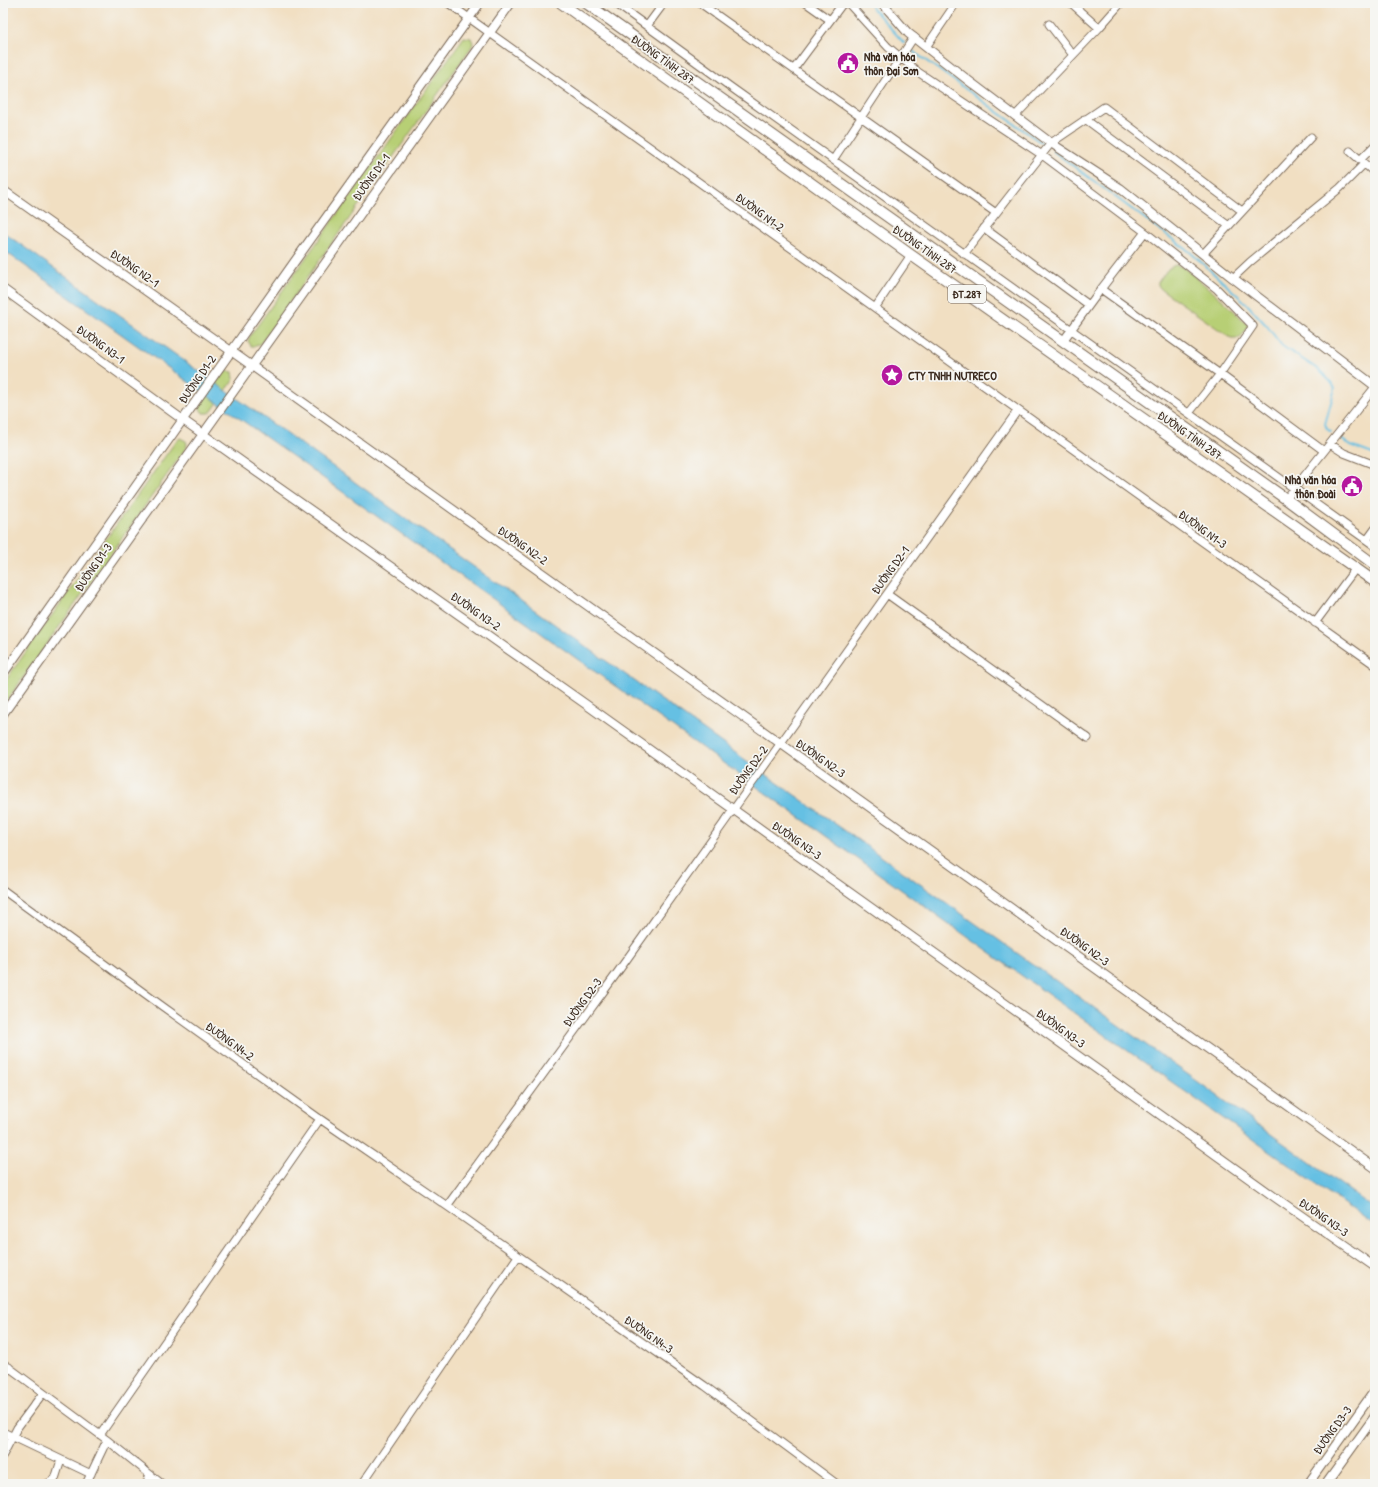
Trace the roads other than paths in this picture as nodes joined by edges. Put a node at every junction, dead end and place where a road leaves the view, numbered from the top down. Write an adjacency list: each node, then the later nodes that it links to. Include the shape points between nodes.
1 (448, 3): 16 (street, ĐƯỜNG N1-2)
2 (480, 3): 16 (street, ĐƯỜNG D1-1)
3 (511, 3): 21 (street, ĐƯỜNG D1-1)
4 (561, 3): 46 (main road, ĐƯỜNG TỈNH 287 / ĐT.287)
5 (586, 3): 47 (main road, ĐƯỜNG TỈNH 287 / ĐT.287)
6 (615, 3): 19 (street)
7 (664, 3): 19 (street)
8 (700, 3): 26 (street)
9 (806, 3): 17 (street)
10 (843, 3): 17 (street)
11 (848, 3): 25 (street)
12 (882, 3): 22 (street)
13 (956, 3): 23 (street)
14 (1072, 3): 20 (street)
15 (1121, 3): 20 (street)
16 (470, 18): 21 (street, ĐƯỜNG N1-2); 56 (street, ĐƯỜNG D1-1)
17 (830, 20): 26 (street)
18 (1049, 24): 24 (street)
19 (647, 26): 35 (street)
20 (1099, 28): 24 (street)
21 (490, 33): 53 (street, ĐƯỜNG N1-2); 57 (street, ĐƯỜNG D1-1)
22 (914, 37): 23 (street); 25 (street)
23 (926, 47): 27 (street)
24 (1073, 55): 27 (street)
25 (901, 58): 28 (street); 34 (street)
26 (794, 69): 28 (street)
27 (1015, 116): 31 (street)
28 (862, 118): 35 (street); 40 (street)
29 (1085, 119): 31 (street); 39 (street, via 1104,107); 41 (street)
30 (1311, 136): 39 (street)
31 (1051, 143): 34 (street); 45 (street, via 1120,188)
32 (1375, 146): 36 (street)
33 (1350, 151): 36 (street)
34 (1042, 155): 40 (street); 43 (street)
35 (833, 160): 44 (street)
36 (1362, 162): 37 (street); 49 (street, via 1340,188)
37 (1375, 173)
38 (3, 190): 56 (street, ĐƯỜNG N2-1)
39 (1242, 211): 41 (street)
40 (996, 213): 42 (street)
41 (1229, 226): 45 (street)
42 (984, 228): 44 (street); 52 (street)
43 (1145, 232): 51 (street); 58 (street, via 1217,290 1254,326)
44 (964, 254): 54 (street)
45 (1202, 254): 49 (street)
46 (911, 255): 48 (main road, ĐƯỜNG TỈNH 287 / ĐT.287); 53 (street)
47 (954, 264): 48 (main road); 55 (main road, ĐƯỜNG TỈNH 287 / ĐT.287)
48 (944, 278): 73 (main road, ĐƯỜNG TỈNH 287 / ĐT.287)
49 (1233, 278): 59 (street)
50 (3, 289): 62 (street, ĐƯỜNG N3-1)
51 (1101, 290): 52 (street); 58 (street)
52 (1089, 305): 54 (street)
53 (875, 308): 60 (street, ĐƯỜNG N1-2)
54 (1071, 329): 55 (street); 61 (street)
55 (1063, 341): 68 (main road, ĐƯỜNG TỈNH 287 / ĐT.287)
56 (231, 351): 57 (street, ĐƯỜNG N2-1); 62 (street, ĐƯỜNG D1-2)
57 (252, 367): 63 (street); 81 (street, ĐƯỜNG N2-2)
58 (1220, 374): 61 (street); 65 (street)
59 (1375, 386): 64 (street)
60 (1018, 410): 75 (street, ĐƯỜNG D2-1); 76 (street, ĐƯỜNG N1-3)
61 (1189, 413): 67 (street)
62 (183, 420): 63 (street, ĐƯỜNG N3-1); 78 (street, ĐƯỜNG D1-3)
63 (203, 434): 79 (street, ĐƯỜNG D1-3); 82 (street, ĐƯỜNG N3-2)
64 (1330, 444): 65 (street); 66 (street, via 1344,453)
65 (1324, 451): 67 (street)
66 (1375, 465)
67 (1294, 488): 68 (street); 70 (street)
68 (1286, 499): 72 (main road, ĐƯỜNG TỈNH 287 / ĐT.287)
69 (1375, 529): 70 (street)
70 (1367, 540): 71 (street)
71 (1375, 546)
72 (1375, 564)
73 (1356, 568): 74 (main road, ĐƯỜNG TỈNH 287 / ĐT.287); 76 (street)
74 (1375, 582)
75 (887, 594): 80 (street); 81 (street, ĐƯỜNG D2-1)
76 (1315, 623): 77 (street, ĐƯỜNG N1-3)
77 (1375, 665)
78 (3, 674)
79 (3, 714)
80 (1088, 738)
81 (780, 743): 82 (street, ĐƯỜNG D2-2); 85 (street, ĐƯỜNG N2-3)
82 (733, 810): 86 (street, ĐƯỜNG D2-3); 88 (street, ĐƯỜNG N3-3)
83 (3, 890): 84 (street, ĐƯỜNG N4-2)
84 (320, 1119): 86 (street, ĐƯỜNG N4-2); 95 (street)
85 (1375, 1168)
86 (447, 1206): 87 (street, ĐƯỜNG N4-3)
87 (518, 1256): 106 (street); 107 (street, ĐƯỜNG N4-3, via 705,1386)
88 (1375, 1267)
89 (6, 1365): 90 (street); 92 (street)
90 (3, 1376)
91 (1375, 1390): 108 (street, ĐƯỜNG D3-3)
92 (43, 1393): 95 (street); 96 (street)
93 (1375, 1416): 109 (street)
94 (3, 1432): 96 (street)
95 (100, 1435): 97 (street)
96 (13, 1437): 98 (street); 99 (street)
97 (107, 1440): 100 (street); 101 (street)
98 (3, 1455)
99 (61, 1460): 100 (street); 102 (street, via 55,1479)
100 (91, 1474): 103 (street)
101 (150, 1475): 104 (street); 105 (street)
102 (47, 1484)
103 (86, 1484)
104 (146, 1484)
105 (162, 1484)
106 (362, 1484)
107 (837, 1484)
108 (1308, 1484)
109 (1326, 1484)

